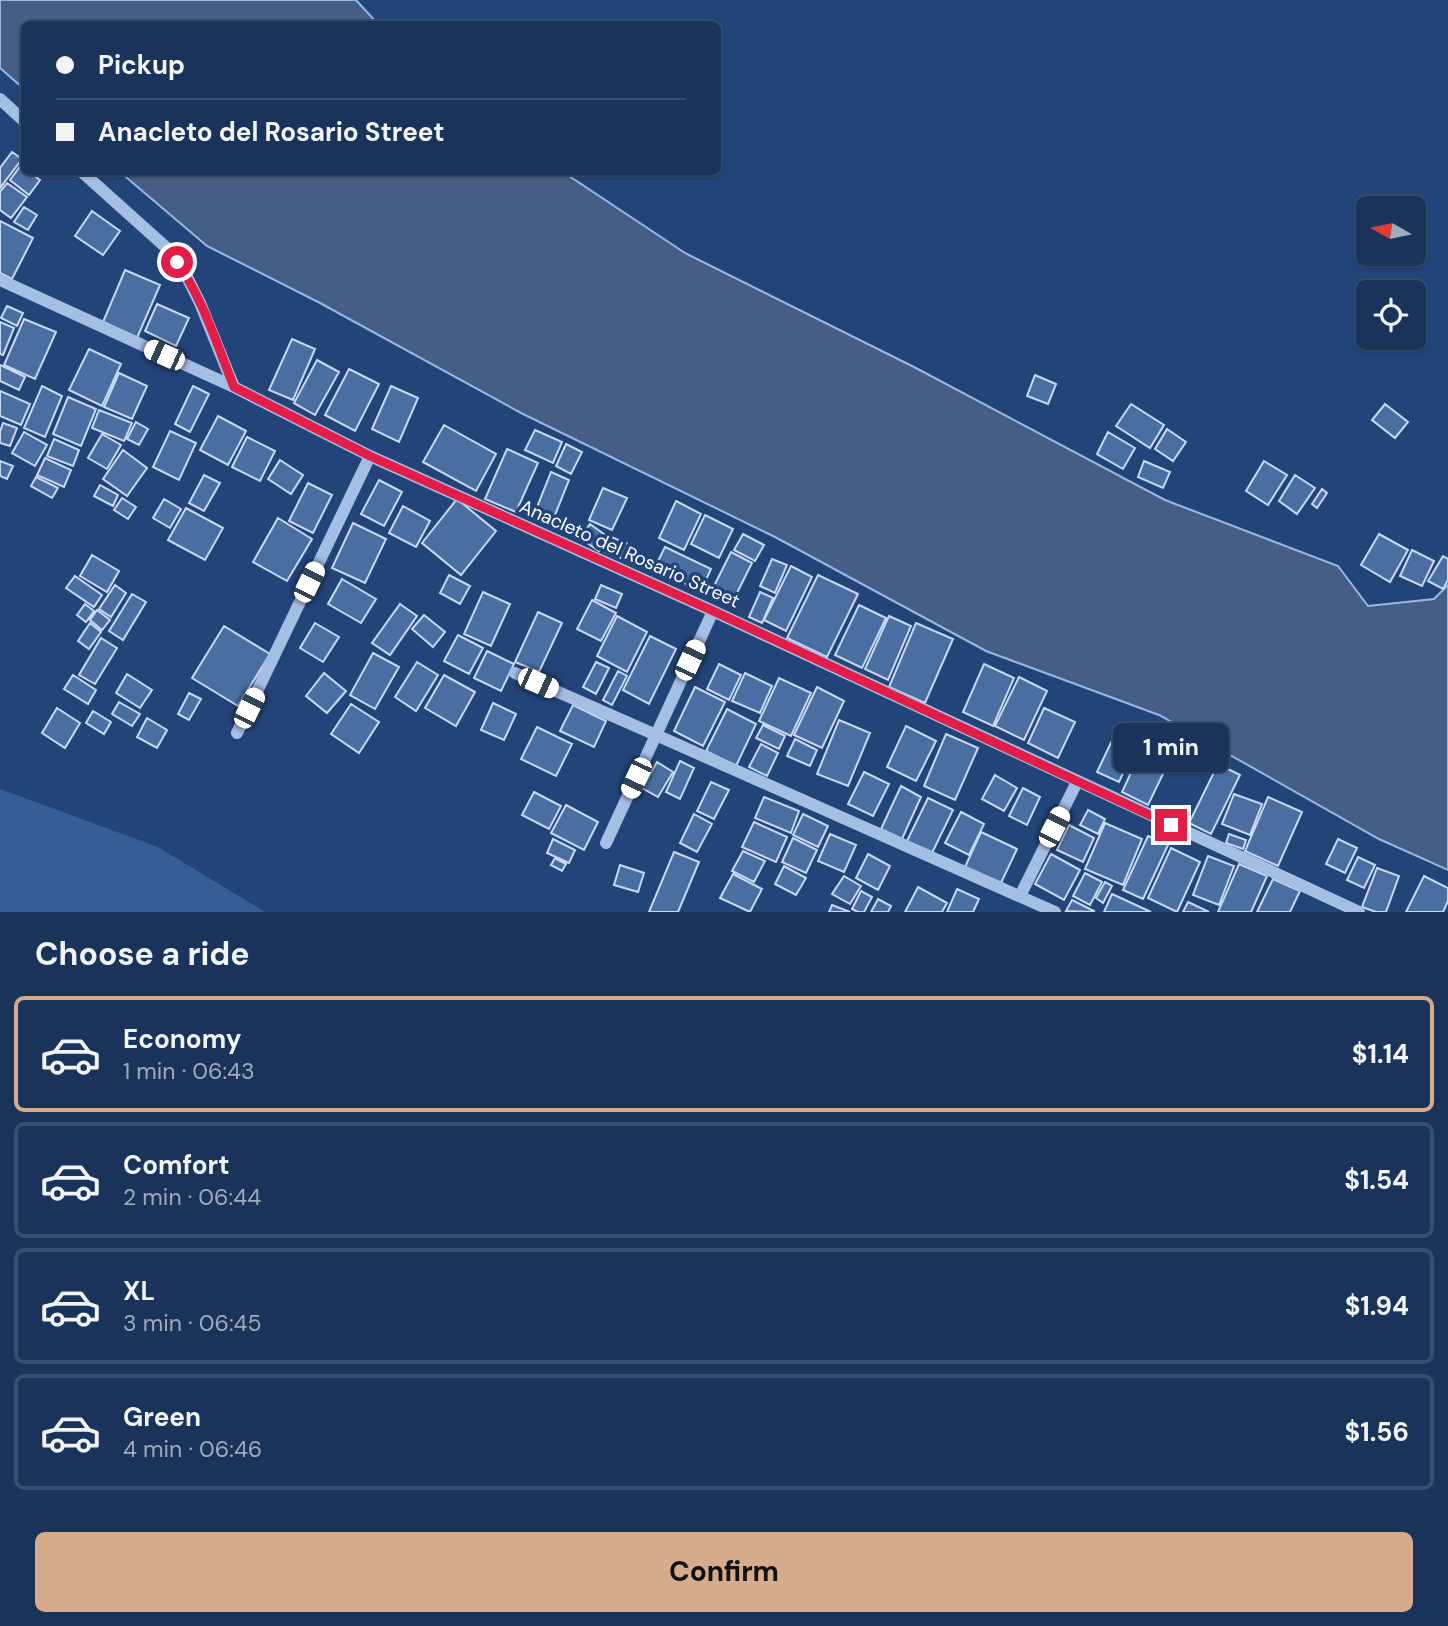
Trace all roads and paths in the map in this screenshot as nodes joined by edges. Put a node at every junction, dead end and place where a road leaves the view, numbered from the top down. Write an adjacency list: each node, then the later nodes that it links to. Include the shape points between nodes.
1 (0, 99): 2 (street)
2 (21, 118)
3 (85, 175): 5 (street, via 169,250 186,273)
4 (0, 280): 5 (street, Anacleto del Rosario Street)
5 (234, 387): 6 (street, Anacleto del Rosario Street)
6 (370, 456): 7 (street, Anacleto del Rosario Street); 9 (street)
7 (713, 611): 10 (street); 11 (street, Anacleto del Rosario Street)
8 (515, 673): 10 (street)
9 (237, 733)
10 (656, 735): 12 (street); 13 (street)
11 (1077, 782): 13 (street); 15 (street, Anacleto del Rosario Street)
12 (606, 843)
13 (1020, 896): 14 (street)
14 (1055, 912)
15 (1359, 912)

